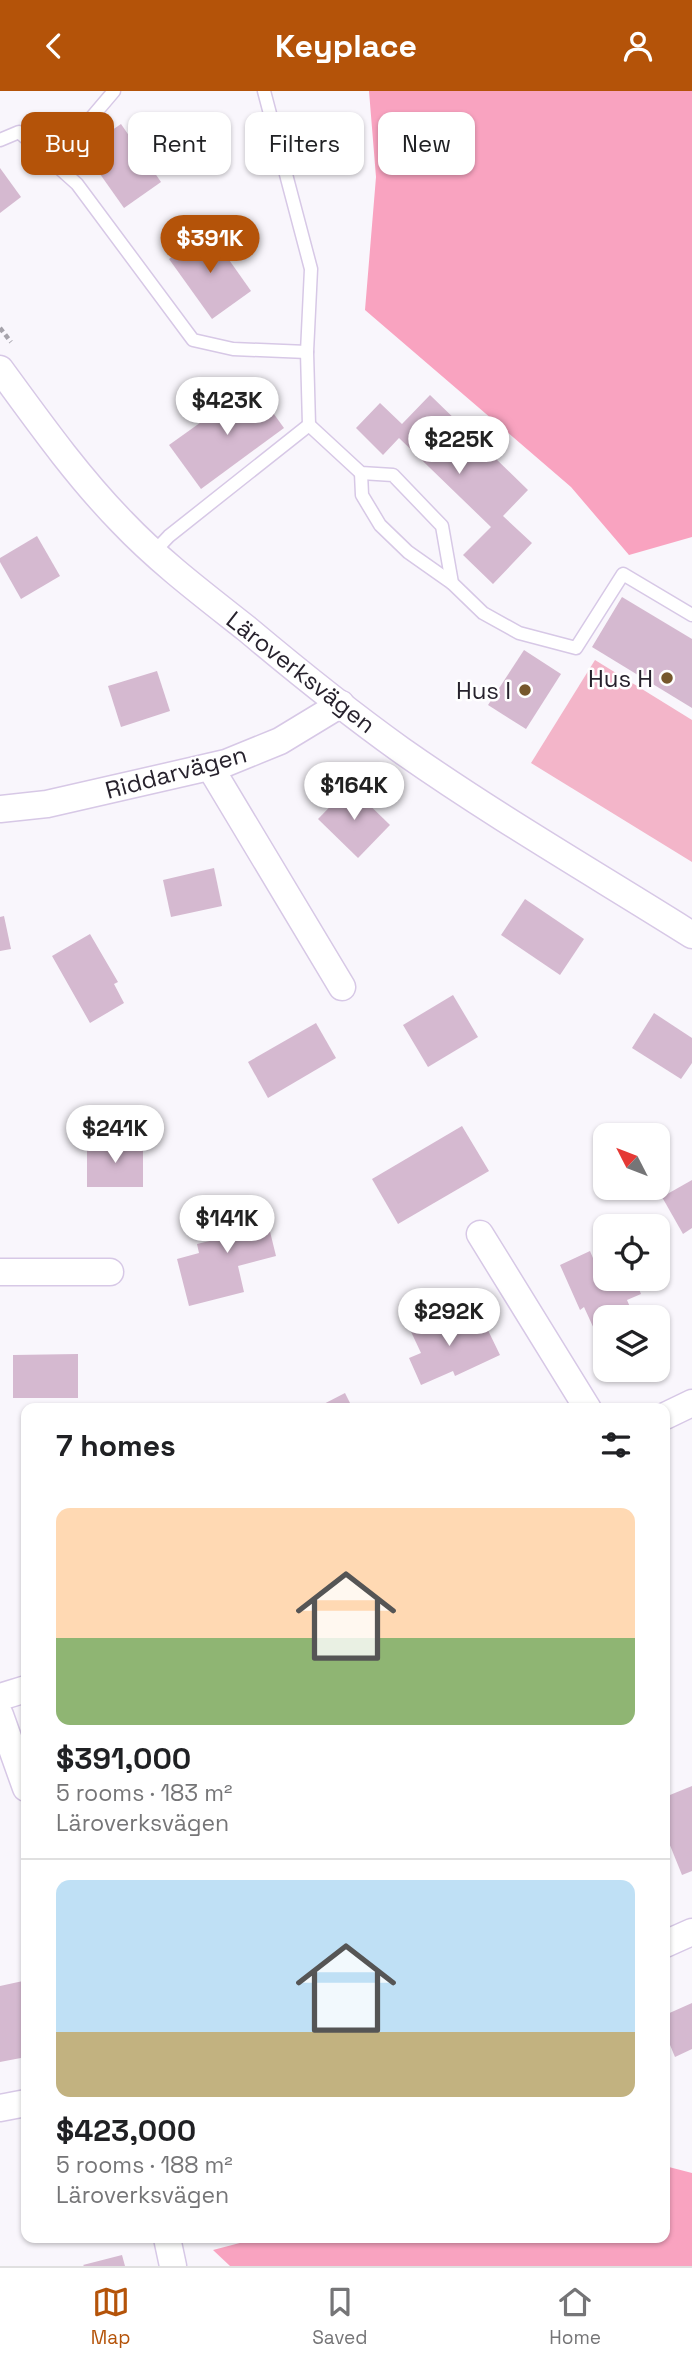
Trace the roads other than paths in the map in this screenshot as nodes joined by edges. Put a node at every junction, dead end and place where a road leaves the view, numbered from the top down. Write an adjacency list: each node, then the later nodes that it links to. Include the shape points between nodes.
1 (114, 91): 3 (lane)
2 (264, 91): 7 (lane, via 311,269)
3 (96, 112)
4 (21, 134): 5 (lane)
5 (0, 140)
6 (67, 175): 7 (lane, via 193,340 233,349)
7 (307, 352): 9 (lane)
8 (8, 359): 11 (street, Läroverksvägen, via 37,420 119,520)
9 (309, 425): 10 (lane); 11 (lane)
10 (361, 473): 12 (lane, via 362,495 380,525); 12 (lane, via 393,475 442,526)
11 (153, 553): 14 (street, Läroverksvägen)
12 (452, 583): 13 (lane, via 482,613 519,633 576,648 623,573)
13 (692, 615)
14 (341, 705): 15 (street, Riddarvägen, via 280,741); 17 (street, Läroverksvägen, via 493,811)
15 (210, 767): 16 (street, Riddarvägen, via 47,804); 18 (street)
16 (0, 809)
17 (692, 936)
18 (342, 987)
19 (480, 1234): 22 (street)
20 (0, 1272): 21 (street)
21 (110, 1272)
22 (585, 1403)
23 (692, 1403): 24 (street)
24 (670, 1414)
25 (21, 1691): 26 (street)
26 (0, 1697)
27 (0, 1715): 28 (street)
28 (21, 1774)
29 (692, 1932): 30 (street)
30 (670, 1942)
31 (21, 2104): 32 (street)
32 (0, 2108)
33 (168, 2243): 34 (street)
34 (173, 2266)

